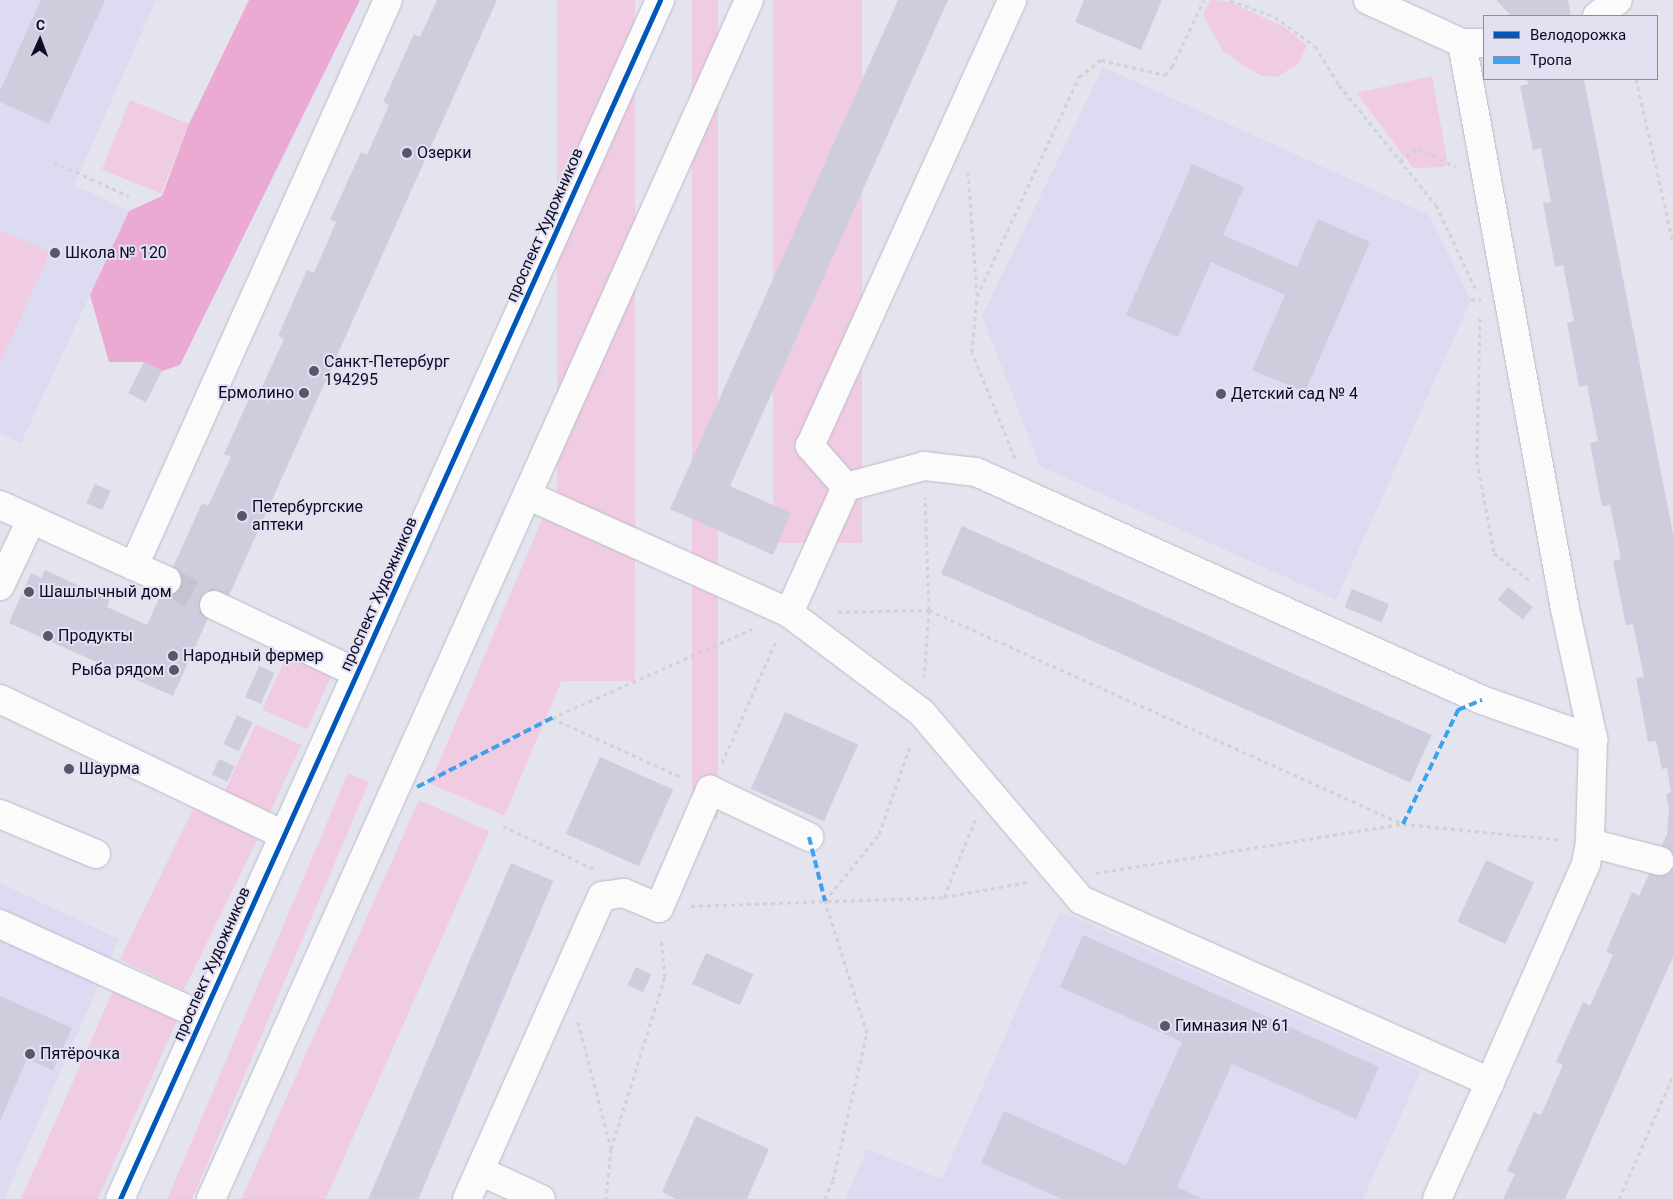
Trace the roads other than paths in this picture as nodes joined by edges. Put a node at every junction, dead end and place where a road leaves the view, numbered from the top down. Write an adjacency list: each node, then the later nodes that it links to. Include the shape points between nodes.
1 (388, 0): 13 (street)
2 (660, 0): 18 (street, проспект Художников)
3 (749, 0): 10 (street)
4 (1012, 0): 9 (street, via 810,446)
5 (1368, 0): 8 (street)
6 (1618, 0): 7 (street)
7 (1598, 15)
8 (1473, 43): 20 (street, via 1487,172 1565,609)
9 (846, 487): 17 (street); 20 (street, via 924,466 976,472 1482,700)
10 (527, 495): 17 (street); 32 (street)
11 (0, 505): 12 (street)
12 (31, 520): 13 (street); 15 (street)
13 (134, 566): 14 (street)
14 (167, 581)
15 (0, 586)
16 (214, 605): 18 (street)
17 (789, 613): 29 (street, via 922,713 1081,900)
18 (357, 673): 22 (street, проспект Художников)
19 (0, 699): 22 (street)
20 (1593, 738): 24 (street)
21 (0, 814): 25 (street)
22 (284, 835): 28 (street, проспект Художников)
23 (810, 837): 30 (street, via 710,790 658,908 624,893 602,896)
24 (1590, 843): 26 (street); 29 (street, via 1586,864)
25 (96, 854)
26 (1660, 861)
27 (0, 924): 28 (street)
28 (202, 1016): 31 (street, проспект Художников)
29 (1490, 1082): 35 (street)
30 (480, 1171): 33 (street); 34 (street)
31 (120, 1199)
32 (211, 1199)
33 (467, 1199)
34 (541, 1199)
35 (1437, 1199)

